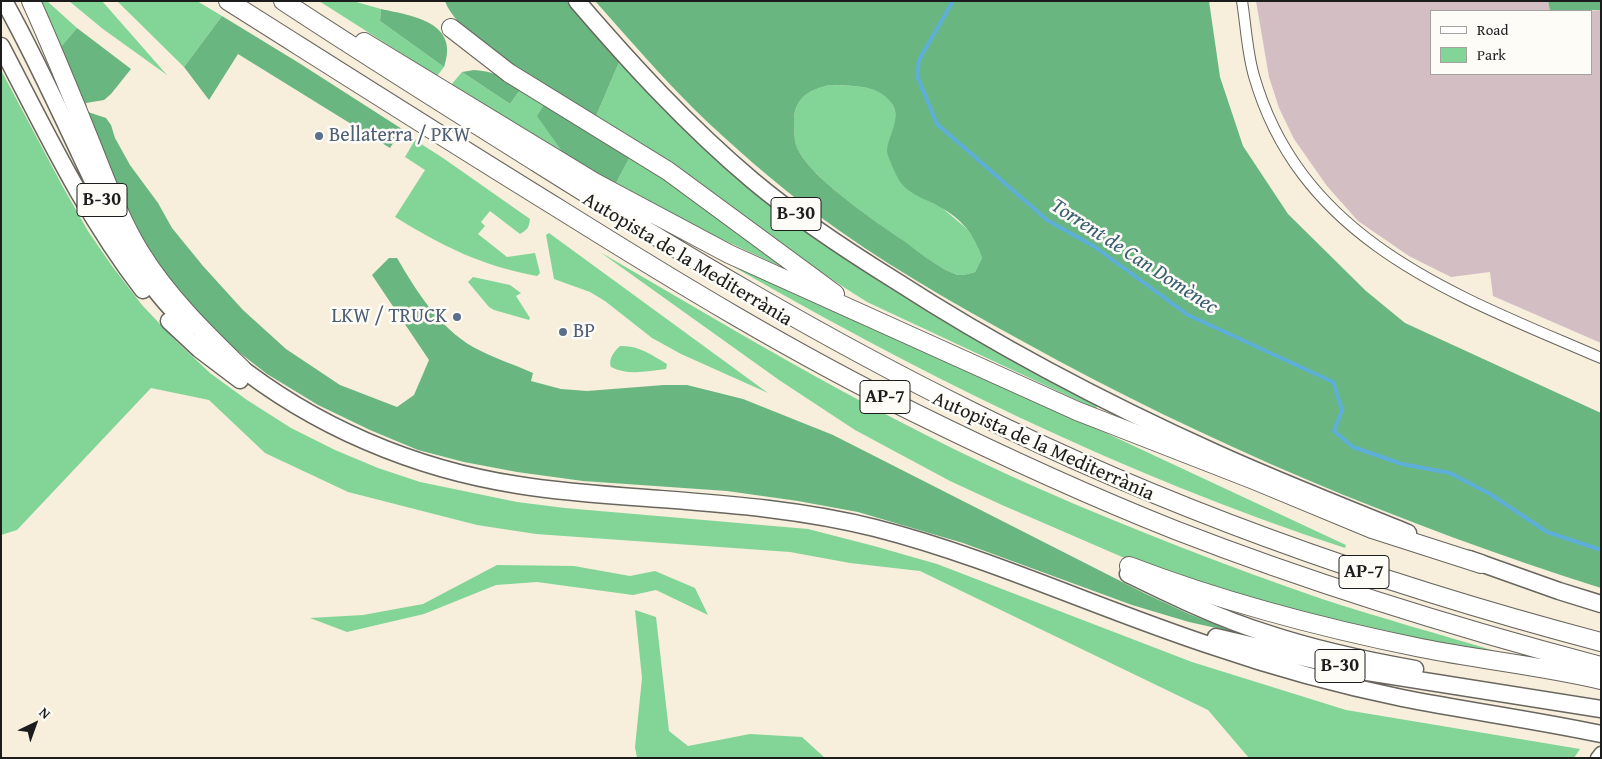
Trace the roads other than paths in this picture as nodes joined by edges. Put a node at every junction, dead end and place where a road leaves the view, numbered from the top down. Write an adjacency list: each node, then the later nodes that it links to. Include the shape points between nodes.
1 (4, 1): 11 (highway, B-30, via 106,208 135,259 179,317)
2 (31, 1): 11 (highway, via 110,191 140,251 174,298)
3 (228, 1): 18 (highway, Autopista de la Mediterrània / AP-7, via 470,155 675,280 857,382 964,437 1073,487 1239,553 1375,601)
4 (283, 1): 9 (highway, via 378,50 586,177 667,222 729,254); 17 (highway, Autopista de la Mediterrània / AP-7, via 655,236 827,336 971,411 1143,489 1300,550 1463,604)
5 (577, 1): 13 (highway, B-30, via 678,113 753,181 838,244 940,310 1112,404 1228,459)
6 (1242, 1): 10 (street, via 1253,75 1269,119 1308,183 1332,210 1404,266 1476,304)
7 (451, 28): 9 (highway, via 509,73 668,171 835,294)
8 (1, 46): 12 (highway, via 90,215 152,302 182,334 221,366 265,395)
9 (905, 333): 13 (highway, via 1077,411 1372,529)
10 (1601, 358)
11 (242, 369): 12 (highway, B-30)
12 (315, 416): 15 (highway, B-30, via 395,453 476,477 551,490 750,506 834,519 917,540)
13 (1481, 564): 16 (highway, B-30)
14 (1129, 570): 19 (highway, via 1298,620 1421,648); 20 (highway, via 1223,618 1299,644 1484,681)
15 (1084, 599): 20 (highway, B-30, via 1221,638 1352,669); 21 (highway, via 1214,647 1324,679 1406,699)
16 (1601, 604)
17 (1601, 642)
18 (1601, 666)
19 (1601, 680)
20 (1601, 709)
21 (1557, 725): 22 (highway); 23 (highway)
22 (1601, 734)
23 (1601, 738)
24 (1601, 752): 25 (street)
25 (1597, 758)

